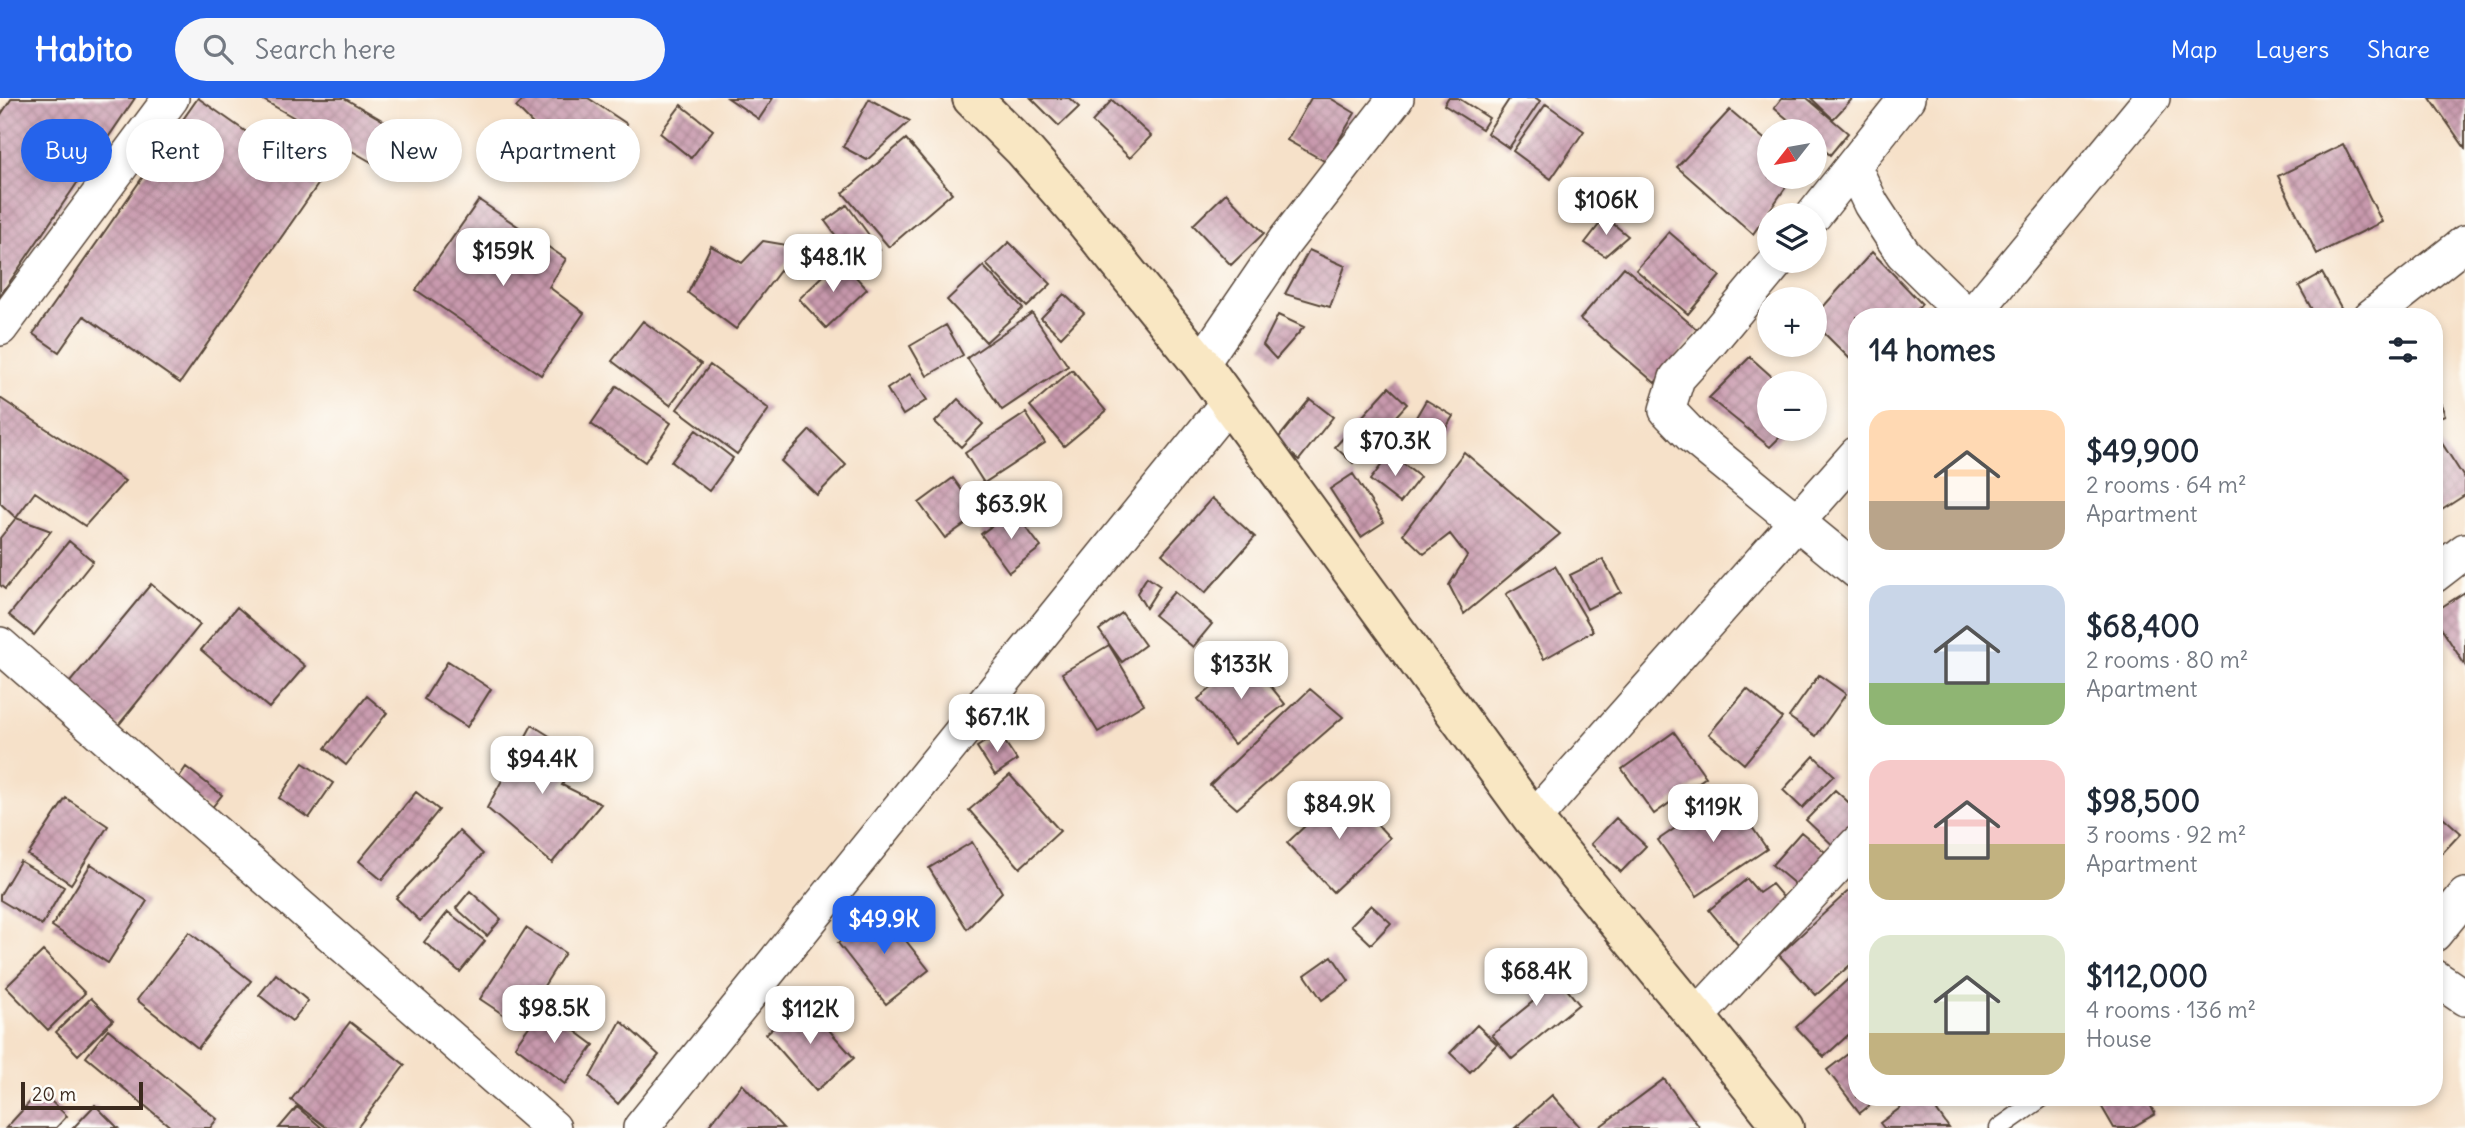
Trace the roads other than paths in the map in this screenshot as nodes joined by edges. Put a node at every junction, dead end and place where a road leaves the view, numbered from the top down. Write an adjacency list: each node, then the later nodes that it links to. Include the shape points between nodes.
1 (171, 98): 13 (street)
2 (972, 98): 14 (main road, via 1079,212)
3 (1396, 98): 14 (street, via 1285,240)
4 (1907, 98): 6 (street)
5 (2152, 98): 11 (street)
6 (1854, 168): 7 (street); 10 (street, via 1903,253)
7 (1824, 203)
8 (2465, 243): 12 (street)
9 (1767, 273): 17 (street, via 1677,378 1667,410)
10 (1961, 308)
11 (1977, 308)
12 (2382, 308)
13 (0, 328)
14 (1201, 364): 15 (main road)
15 (1228, 403): 22 (main road); 31 (street)
16 (1848, 465): 17 (street)
17 (1798, 523): 19 (street); 22 (street)
18 (2465, 551): 20 (street)
19 (1848, 564)
20 (2443, 568)
21 (0, 645): 30 (street)
22 (1533, 819): 28 (main road)
23 (1848, 854): 28 (street)
24 (2465, 896): 25 (street)
25 (2443, 923)
26 (2443, 982): 27 (street)
27 (2465, 998)
28 (1696, 1017): 32 (main road)
29 (2030, 1106): 33 (lane)
30 (553, 1128)
31 (641, 1128)
32 (1784, 1128)
33 (1999, 1128)

